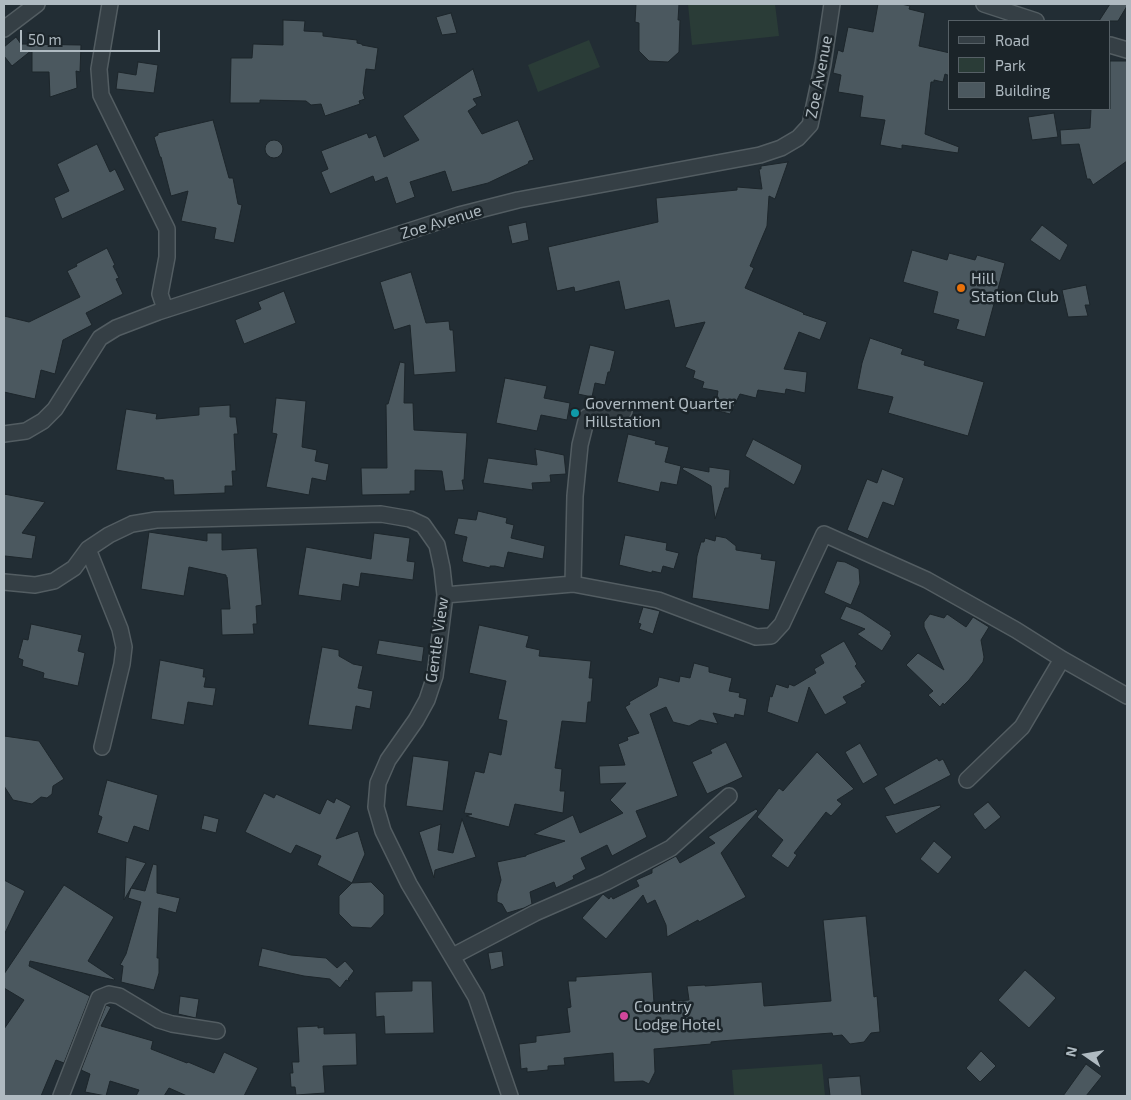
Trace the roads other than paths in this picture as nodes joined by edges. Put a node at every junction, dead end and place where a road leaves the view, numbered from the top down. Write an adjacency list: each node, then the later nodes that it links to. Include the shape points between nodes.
1 (37, 4): 6 (street)
2 (110, 4): 9 (street, via 99,68 101,95 166,229 167,257 160,294)
3 (984, 4): 5 (street)
4 (831, 6): 9 (street, Zoe Avenue, via 810,125 798,138 781,148 760,155 518,200 459,215)
5 (1033, 20)
6 (4, 29)
7 (1111, 45): 8 (street)
8 (1127, 50)
9 (165, 309): 11 (street, Zoe Avenue, via 116,328 100,338 55,409 43,421 26,431)
10 (624, 411): 14 (street, via 587,417 580,445 575,496)
11 (4, 434)
12 (88, 549): 13 (street, Gentle View, via 74,568 54,581 35,585); 15 (street, Gentle View, via 132,524 156,520 303,515 399,516 423,525 436,545); 18 (street, via 124,647)
13 (4, 582)
14 (573, 584): 15 (street); 16 (street, via 658,600 756,636 771,636 782,624 824,534 927,580)
15 (445, 595): 21 (street, Gentle View, via 435,676 416,720 381,775 376,807 383,831 409,884)
16 (1062, 659): 17 (street); 19 (street, via 1022,726)
17 (1127, 696)
18 (102, 747)
19 (967, 780)
20 (729, 796): 21 (street, via 671,848)
21 (453, 956): 24 (street, Gentle View, via 476,997)
22 (217, 1030): 23 (street, via 159,1020 119,996 109,994 99,998)
23 (61, 1096)
24 (510, 1096)

